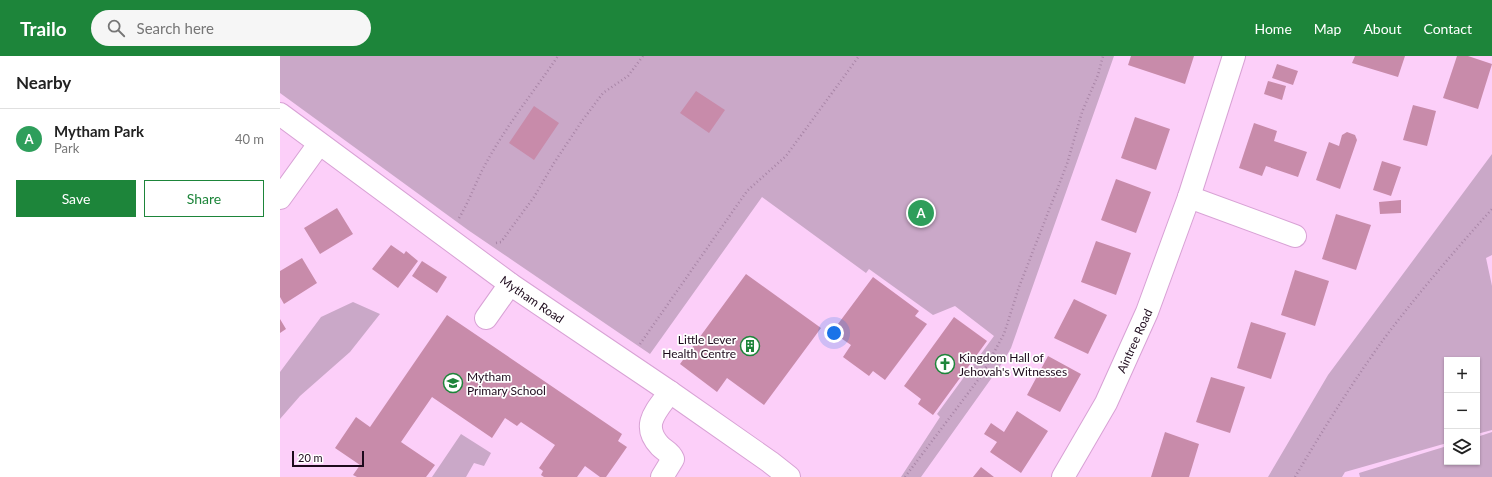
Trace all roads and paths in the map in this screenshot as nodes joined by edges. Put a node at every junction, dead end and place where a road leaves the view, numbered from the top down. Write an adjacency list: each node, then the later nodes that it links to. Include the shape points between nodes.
1 (558, 56): 12 (path, via 502,137)
2 (643, 56): 13 (path, via 628,76 603,93 501,242 481,246)
3 (859, 56): 16 (path, via 786,156 747,191)
4 (1103, 56): 20 (path, via 1082,112 1067,164 1019,287 1004,334 981,376)
5 (1234, 56): 8 (street, Aintree Road)
6 (280, 114): 7 (street, Mytham Road)
7 (319, 144): 9 (street); 12 (street, Mytham Road)
8 (1189, 197): 11 (street); 21 (street, Aintree Road, via 1147,312 1106,403)
9 (280, 198)
10 (1492, 209): 22 (path, via 1442,266 1389,333 1326,425)
11 (1295, 236)
12 (447, 239): 13 (street, Mytham Road)
13 (468, 254): 14 (street, Mytham Road)
14 (510, 284): 15 (street); 16 (street, Mytham Road)
15 (486, 318)
16 (627, 362): 17 (street, Mytham Road)
17 (670, 392): 18 (street, via 650,424 654,438 673,459); 19 (street, Mytham Road)
18 (662, 477)
19 (789, 477)
20 (905, 477)
21 (1063, 477)
22 (1295, 477)

